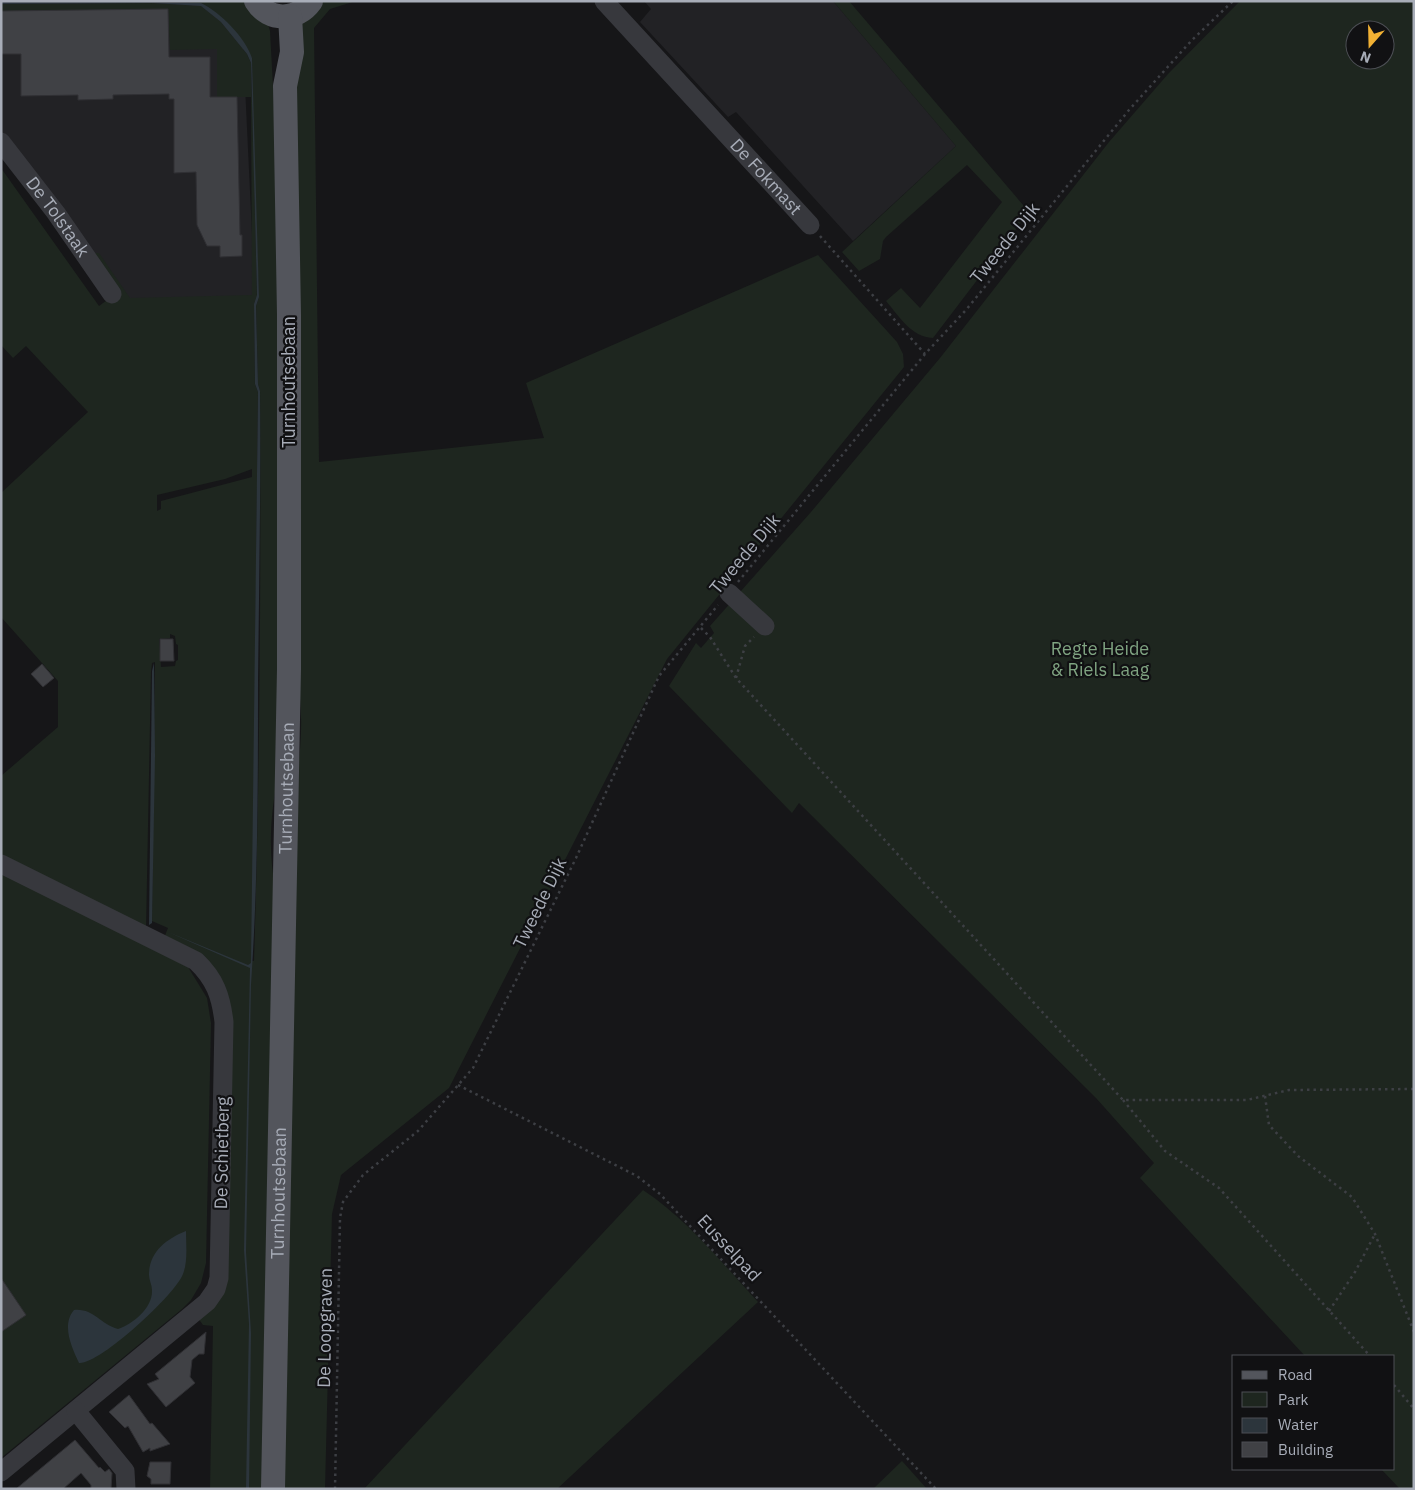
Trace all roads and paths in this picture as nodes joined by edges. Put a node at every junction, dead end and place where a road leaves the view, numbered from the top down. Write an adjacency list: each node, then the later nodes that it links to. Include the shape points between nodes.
1 (256, 1): 5 (main road, via 263,9)
2 (311, 1): 5 (main road, via 303,10)
3 (604, 1): 7 (street, De Fokmast)
4 (1233, 1): 9 (path, Tweede Dijk, via 1192,40 1134,104 966,310)
5 (282, 16): 29 (main road, Turnhoutsebaan, via 278,53 286,86 289,669)
6 (1, 142): 8 (street, De Tolstaak, via 56,213)
7 (810, 225): 9 (path, De Fokmast)
8 (112, 294)
9 (925, 354): 10 (path, Tweede Dijk)
10 (728, 594): 11 (street); 12 (path, Tweede Dijk)
11 (764, 626): 13 (path, via 745,646)
12 (700, 627): 13 (path); 15 (path, Tweede Dijk, via 660,676 473,1068)
13 (736, 678): 18 (path)
14 (1, 864): 26 (street, De Schietberg, via 196,961 216,983 222,1006 219,1278 216,1289 207,1302)
15 (458, 1085): 19 (path, Tweede Dijk, via 418,1131); 31 (path, Eusselpad, via 637,1176 660,1194)
16 (1414, 1089): 17 (path, via 1288,1090)
17 (1265, 1096): 18 (path, via 1247,1100); 20 (path, via 1269,1125 1298,1156 1352,1197)
18 (1123, 1100): 21 (path, via 1164,1151 1219,1188)
19 (362, 1175): 30 (path, De Loopgraven, via 343,1202 340,1218)
20 (1375, 1234): 21 (path); 22 (path)
21 (1329, 1311): 23 (path)
22 (1414, 1332)
23 (1369, 1355)
24 (1395, 1386): 25 (path)
25 (1414, 1409)
26 (76, 1410): 27 (street, De Schietberg); 28 (street, via 125,1471)
27 (1, 1472)
28 (126, 1489)
29 (273, 1489)
30 (335, 1489)
31 (936, 1489)

